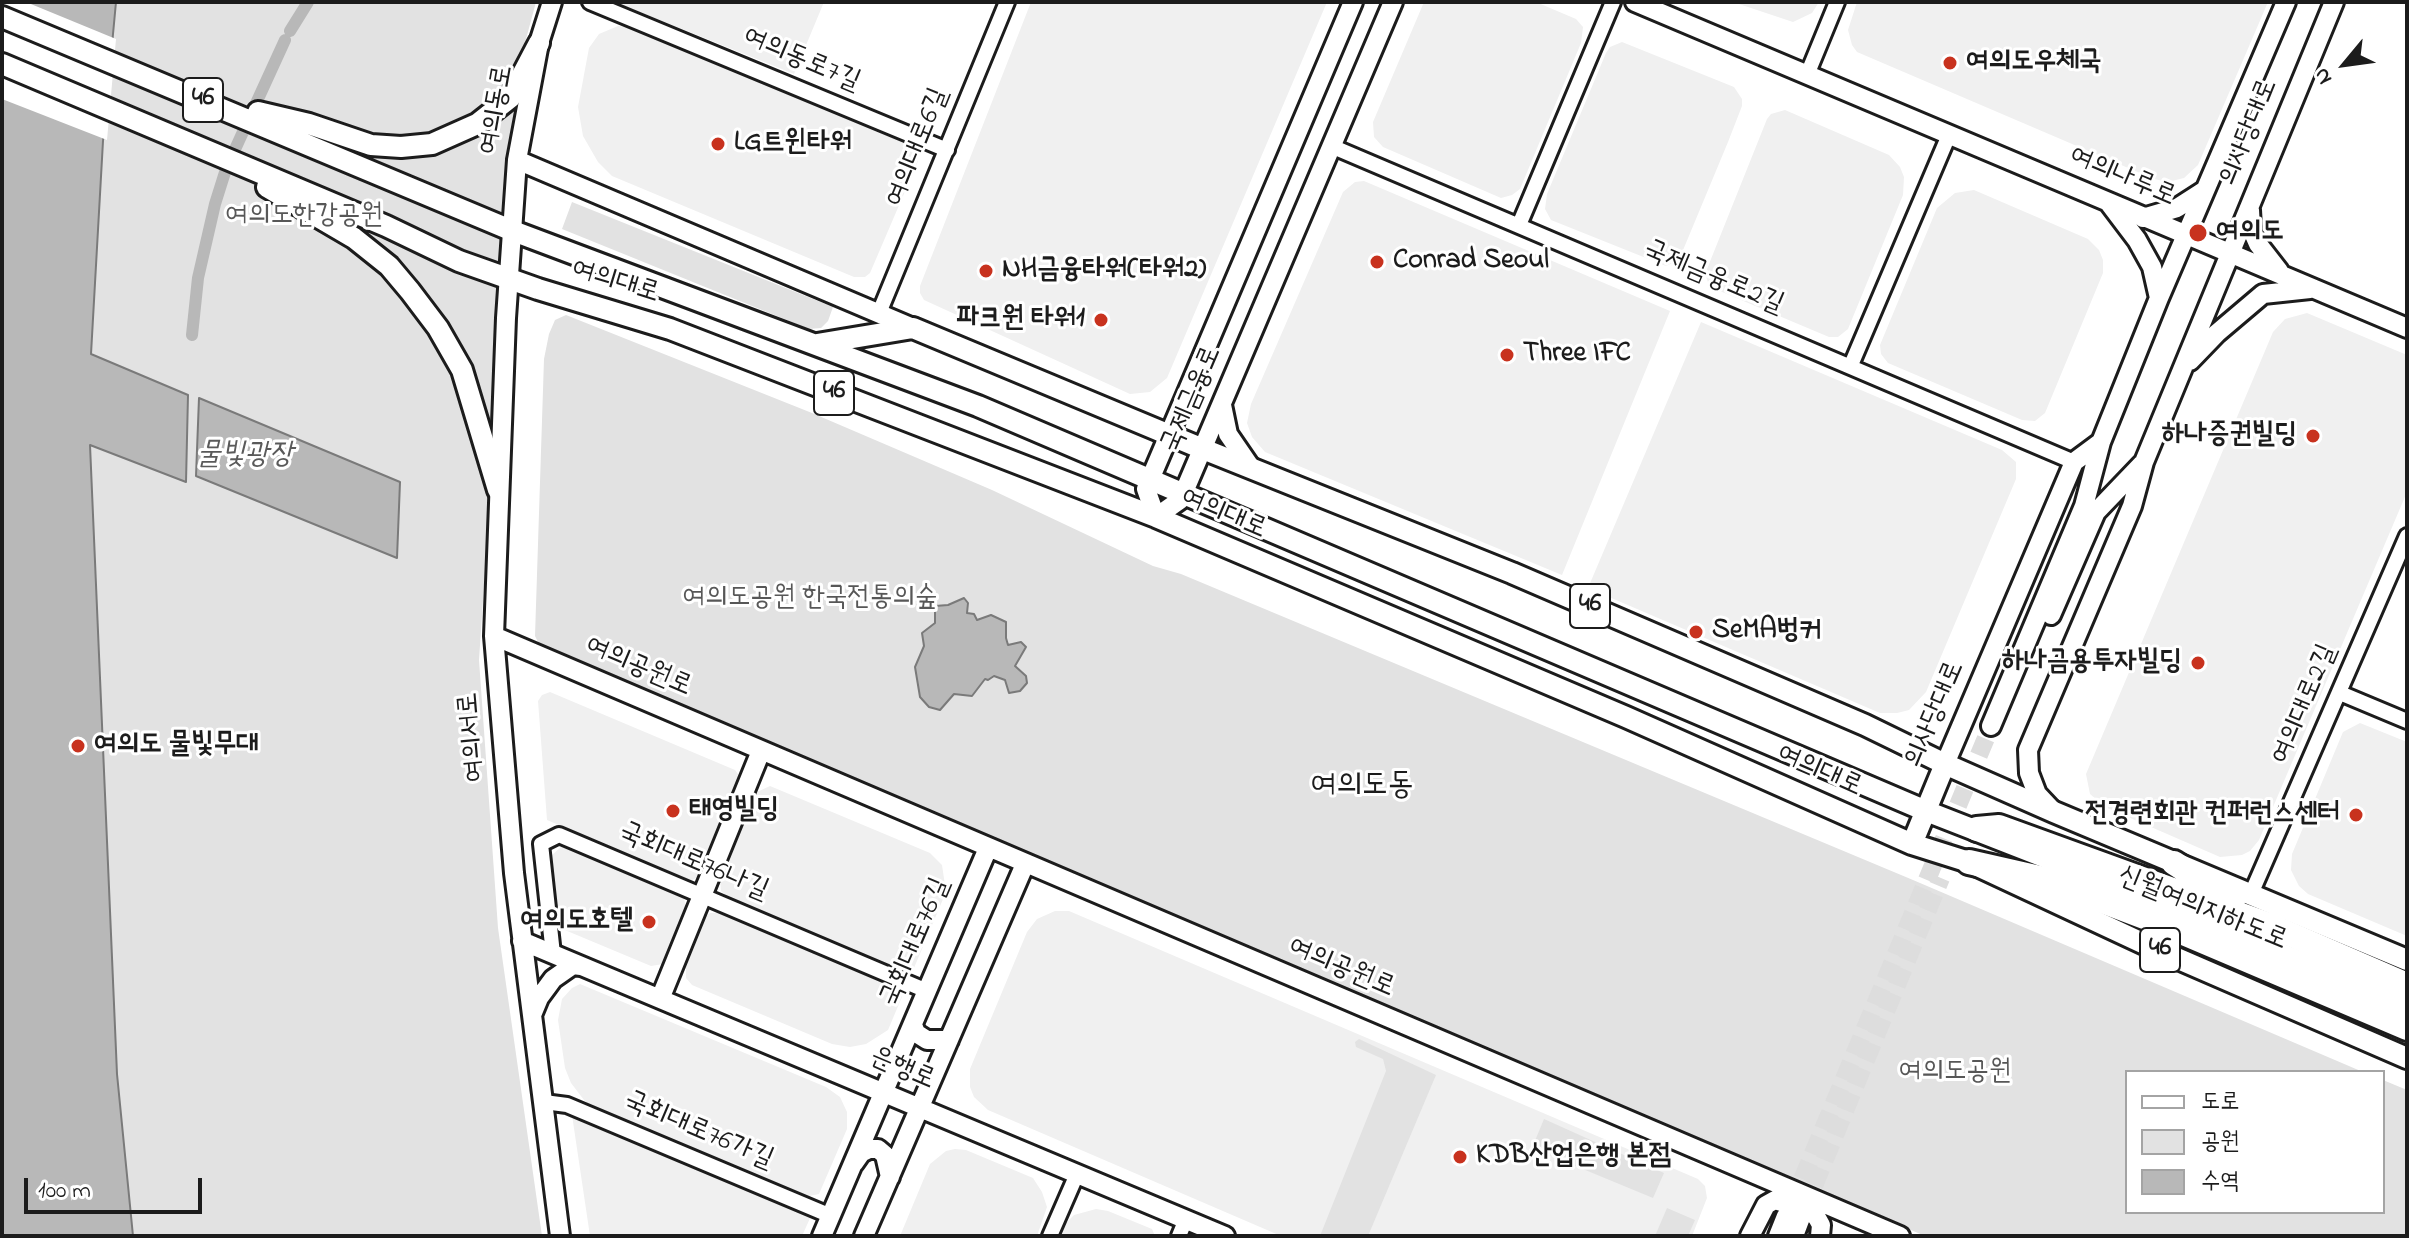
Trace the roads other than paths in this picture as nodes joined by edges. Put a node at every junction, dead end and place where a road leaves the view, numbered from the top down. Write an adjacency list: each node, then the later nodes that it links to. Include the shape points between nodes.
1 (552, 2): 12 (street, 여의동로)
2 (590, 2): 19 (street, 여의동로7길)
3 (1007, 2): 19 (street, 여의대로6길)
4 (1353, 2): 40 (street, 국제금융로)
5 (1393, 2): 17 (street, 국제금융로)
6 (1613, 2): 25 (street)
7 (1635, 2): 14 (street, 여의나루로)
8 (1837, 2): 14 (street)
9 (2286, 2): 21 (street, 의사당대로)
10 (2334, 2): 23 (street, 의사당대로)
11 (2, 17): 15 (main road, 여의대로 / 46)
12 (539, 43): 15 (main road, 46, via 510,98 477,124 447,139 408,146 371,145 309,124); 20 (street, 여의동로)
13 (2, 64): 18 (main road, 여의대로 / 46)
14 (1807, 75): 16 (street, 여의나루로)
15 (198, 98): 26 (main road, 여의대로 / 46)
16 (1949, 135): 22 (street, 여의나루로); 37 (street)
17 (1331, 146): 25 (street, 국제금융로2길); 39 (street, 국제금융로)
18 (202, 148): 30 (main road, 여의대로 / 46); 47 (main road, 46, via 354,238 410,291 462,370)
19 (947, 150): 33 (street, 여의대로6길)
20 (517, 160): 26 (street, 여의동로); 33 (street, 여의대로)
21 (2207, 188): 24 (street, via 2177,208); 27 (street, 의사당대로)
22 (2108, 202): 24 (street, 여의나루로); 32 (street, via 2152,267)
23 (2250, 207): 28 (street, 의사당대로); 29 (street, via 2258,244)
24 (2143, 218): 27 (street, 여의나루로)
25 (1519, 225): 37 (street, 국제금융로2길)
26 (513, 231): 30 (street, 여의서로); 36 (main road, 여의대로 / 46)
27 (2186, 235): 28 (street, 여의나루로); 32 (street, 의사당대로)
28 (2230, 254): 29 (street, 여의나루로); 38 (street, 의사당대로)
29 (2284, 277): 31 (street, 여의나루로)
30 (509, 279): 47 (street, 여의서로); 49 (main road, 여의대로 / 46, via 670,329)
31 (2312, 288): 35 (street, 여의나루로); 38 (street, via 2263,294)
32 (2159, 298): 41 (street, 의사당대로)
33 (879, 313): 34 (street, 여의대로)
34 (913, 328): 36 (main road, 46); 40 (main road, 여의대로 / 46)
35 (2407, 328)
36 (813, 345): 46 (main road, 여의대로)
37 (1851, 365): 43 (street, 국제금융로2길)
38 (2182, 369): 44 (street, 의사당대로)
39 (1222, 405): 42 (street, 국제금융로); 45 (street, via 1228,434)
40 (1167, 434): 42 (main road, 여의대로 / 46); 46 (street, 국제금융로)
41 (2101, 442): 43 (street); 44 (street, 의사당대로, via 2084,506 1996,729 2096,512)
42 (1203, 449): 45 (main road, 여의대로 / 46); 48 (street, 국제금융로)
43 (2074, 462): 55 (street, 의사당대로)
44 (2144, 462): 57 (street, 의사당대로, via 2132,506 2028,750 2037,794)
45 (1252, 469): 55 (main road, 여의대로 / 46, via 1512,573)
46 (1150, 478): 48 (main road, 여의대로); 49 (street, 국제금융로, via 1146,489)
47 (498, 490): 51 (street, 여의서로)
48 (1184, 492): 49 (street, 국제금융로); 56 (main road, 여의대로)
49 (1156, 517): 59 (main road, 여의대로 / 46)
50 (2407, 536): 52 (street, 여의대로2길)
51 (494, 636): 54 (street, 여의공원로); 67 (street, 여의서로)
52 (2340, 693): 53 (street); 64 (street, 여의대로2길)
53 (2407, 721)
54 (761, 751): 60 (street, 여의공원로); 65 (street)
55 (1945, 764): 56 (main road, 의사당대로); 57 (main road, 여의대로 / 46)
56 (1926, 811): 58 (main road, 여의대로); 59 (main road, 의사당대로)
57 (2054, 812): 62 (main road, 여의대로 / 46)
58 (1977, 829): 66 (highway, 신월여의지하도로, via 1999,827); 74 (main road, 여의대로)
59 (1912, 844): 61 (main road, 여의대로 / 46)
60 (988, 848): 63 (street, 여의공원로); 72 (street, 국회대로76길)
61 (1969, 862): 77 (highway, 신월여의지하도로, via 2044,879); 79 (main road, 여의대로 / 46)
62 (2174, 863): 64 (main road, 여의대로 / 46); 66 (highway)
63 (1025, 864): 78 (street); 86 (street, 여의공원로)
64 (2251, 894): 69 (main road, 여의대로 / 46)
65 (703, 895): 68 (street, 국회대로76나길, via 559,835 541,844); 72 (street, 국회대로76나길); 73 (street)
66 (2269, 925): 71 (highway, 신월여의지하도로)
67 (522, 941): 68 (street, 은행로); 75 (street, 여의서로)
68 (553, 954): 70 (street, 은행로)
69 (2407, 960)
70 (581, 966): 73 (street, 은행로); 75 (street, via 573,965 553,979)
71 (2407, 985)
72 (927, 991): 76 (street, 국회대로76길)
73 (660, 999): 80 (street, 은행로)
74 (2407, 1006)
75 (532, 1015): 81 (street, 여의서로)
76 (913, 1025): 78 (street, via 927,1040); 80 (street, 국회대로76길)
77 (2407, 1028)
78 (949, 1040): 82 (street)
79 (2407, 1058)
80 (884, 1093): 82 (street, 은행로); 83 (street, 국회대로76길)
81 (544, 1102): 88 (street, 국회대로76가길, via 567,1105); 91 (street, 여의서로)
82 (920, 1108): 84 (street, 은행로); 85 (street)
83 (853, 1165): 85 (street, via 861,1153 878,1149 885,1155); 88 (street, 국회대로76길)
84 (1077, 1174): 90 (street, 은행로); 94 (street)
85 (890, 1177): 93 (street)
86 (1768, 1180): 87 (street, 여의공원로); 96 (street)
87 (1841, 1211): 99 (street); 100 (street, 여의공원로)
88 (831, 1216): 92 (street, 국회대로76길)
89 (1793, 1224): 97 (street)
90 (1182, 1228): 95 (street, 은행로)
91 (560, 1236)
92 (822, 1236)
93 (864, 1236)
94 (1050, 1236)
95 (1225, 1236)
96 (1747, 1236): 98 (street, via 1766,1205 1775,1200 1816,1216)
97 (1778, 1236)
98 (1820, 1236)
99 (1831, 1236)
100 (1900, 1236)

